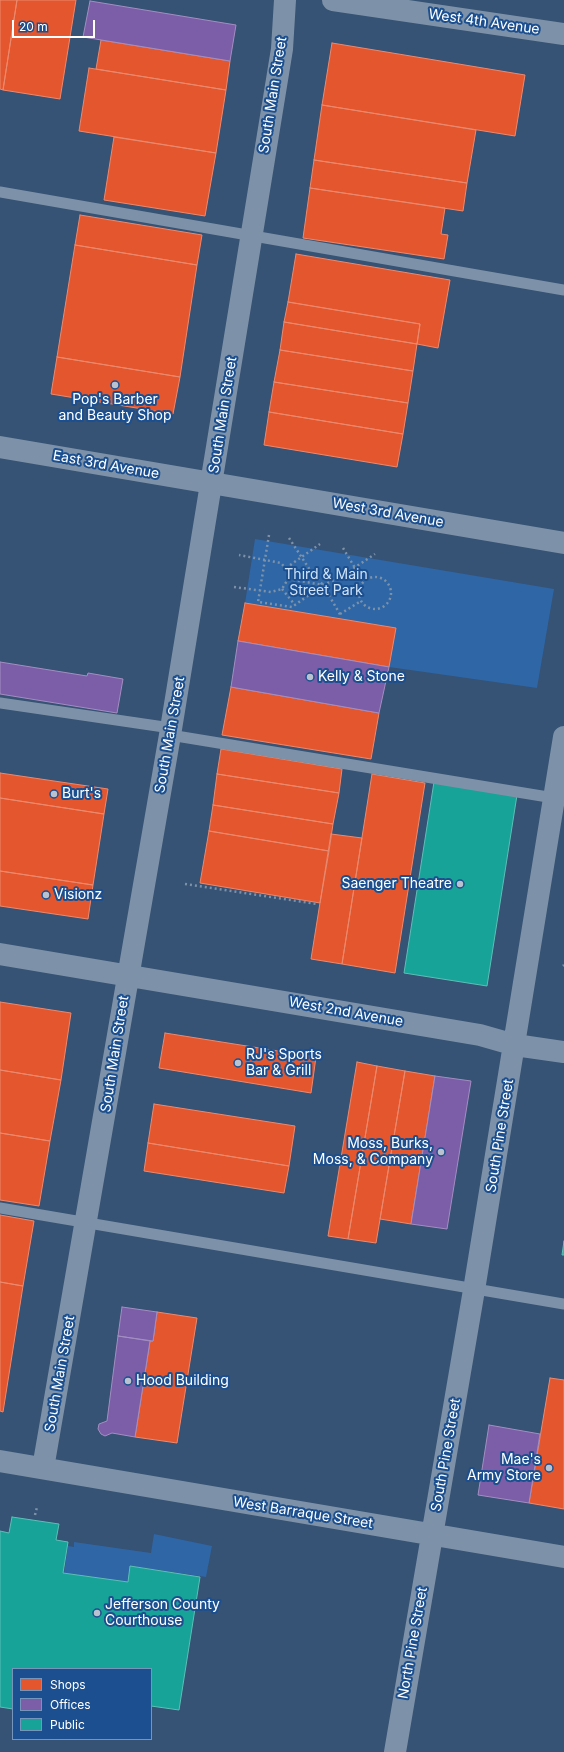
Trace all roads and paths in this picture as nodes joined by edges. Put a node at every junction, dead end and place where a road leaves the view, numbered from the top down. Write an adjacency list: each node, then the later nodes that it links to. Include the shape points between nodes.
1 (285, 0): 5 (street, South Main Street, via 282,43)
2 (333, 0): 3 (street, West 4th Avenue)
3 (564, 34)
4 (0, 192): 5 (lane)
5 (252, 235): 6 (lane); 8 (street, South Main Street)
6 (564, 290)
7 (0, 447): 8 (street, East 3rd Avenue)
8 (212, 483): 11 (street, West 3rd Avenue); 30 (street, South Main Street)
9 (269, 535): 17 (path)
10 (289, 538): 16 (path)
11 (564, 543)
12 (320, 544): 16 (path)
13 (343, 548): 18 (path)
14 (375, 554): 18 (path)
15 (239, 555): 17 (path)
16 (302, 557): 19 (path); 22 (path)
17 (265, 559): 19 (path, via 281,563); 25 (path)
18 (354, 567): 21 (path); 22 (path)
19 (286, 568): 20 (path)
20 (288, 579): 22 (path); 24 (path)
21 (363, 581): 26 (path); 27 (path, via 369,577 380,578 388,584 391,594 387,604 378,609 367,608)
22 (323, 585): 26 (path); 27 (path, via 341,615); 28 (path)
23 (234, 587): 25 (path)
24 (282, 589): 25 (path, via 272,592); 28 (path)
25 (260, 591): 28 (path, via 258,602 292,607)
26 (358, 591): 27 (path)
27 (360, 601)
28 (295, 605)
29 (0, 703): 30 (lane)
30 (171, 732): 32 (lane); 36 (street, South Main Street)
31 (564, 738): 32 (street, South Pine Street)
32 (554, 798): 37 (street, South Pine Street)
33 (185, 884): 34 (path)
34 (317, 904)
35 (0, 954): 36 (street, West 2nd Avenue)
36 (128, 976): 37 (street, West 2nd Avenue, via 480,1035); 40 (street, South Main Street)
37 (515, 1045): 38 (street, West 2nd Avenue); 41 (street, South Pine Street)
38 (564, 1052)
39 (0, 1208): 40 (lane)
40 (87, 1222): 41 (lane); 44 (street, South Main Street)
41 (474, 1290): 42 (lane); 47 (street, South Pine Street)
42 (564, 1304)
43 (0, 1461): 44 (street, West Barraque Street)
44 (43, 1468): 47 (street, West Barraque Street)
45 (37, 1506): 46 (path)
46 (35, 1515)
47 (432, 1534): 48 (street, West Barraque Street); 49 (street, North Pine Street)
48 (564, 1556)
49 (395, 1752)

